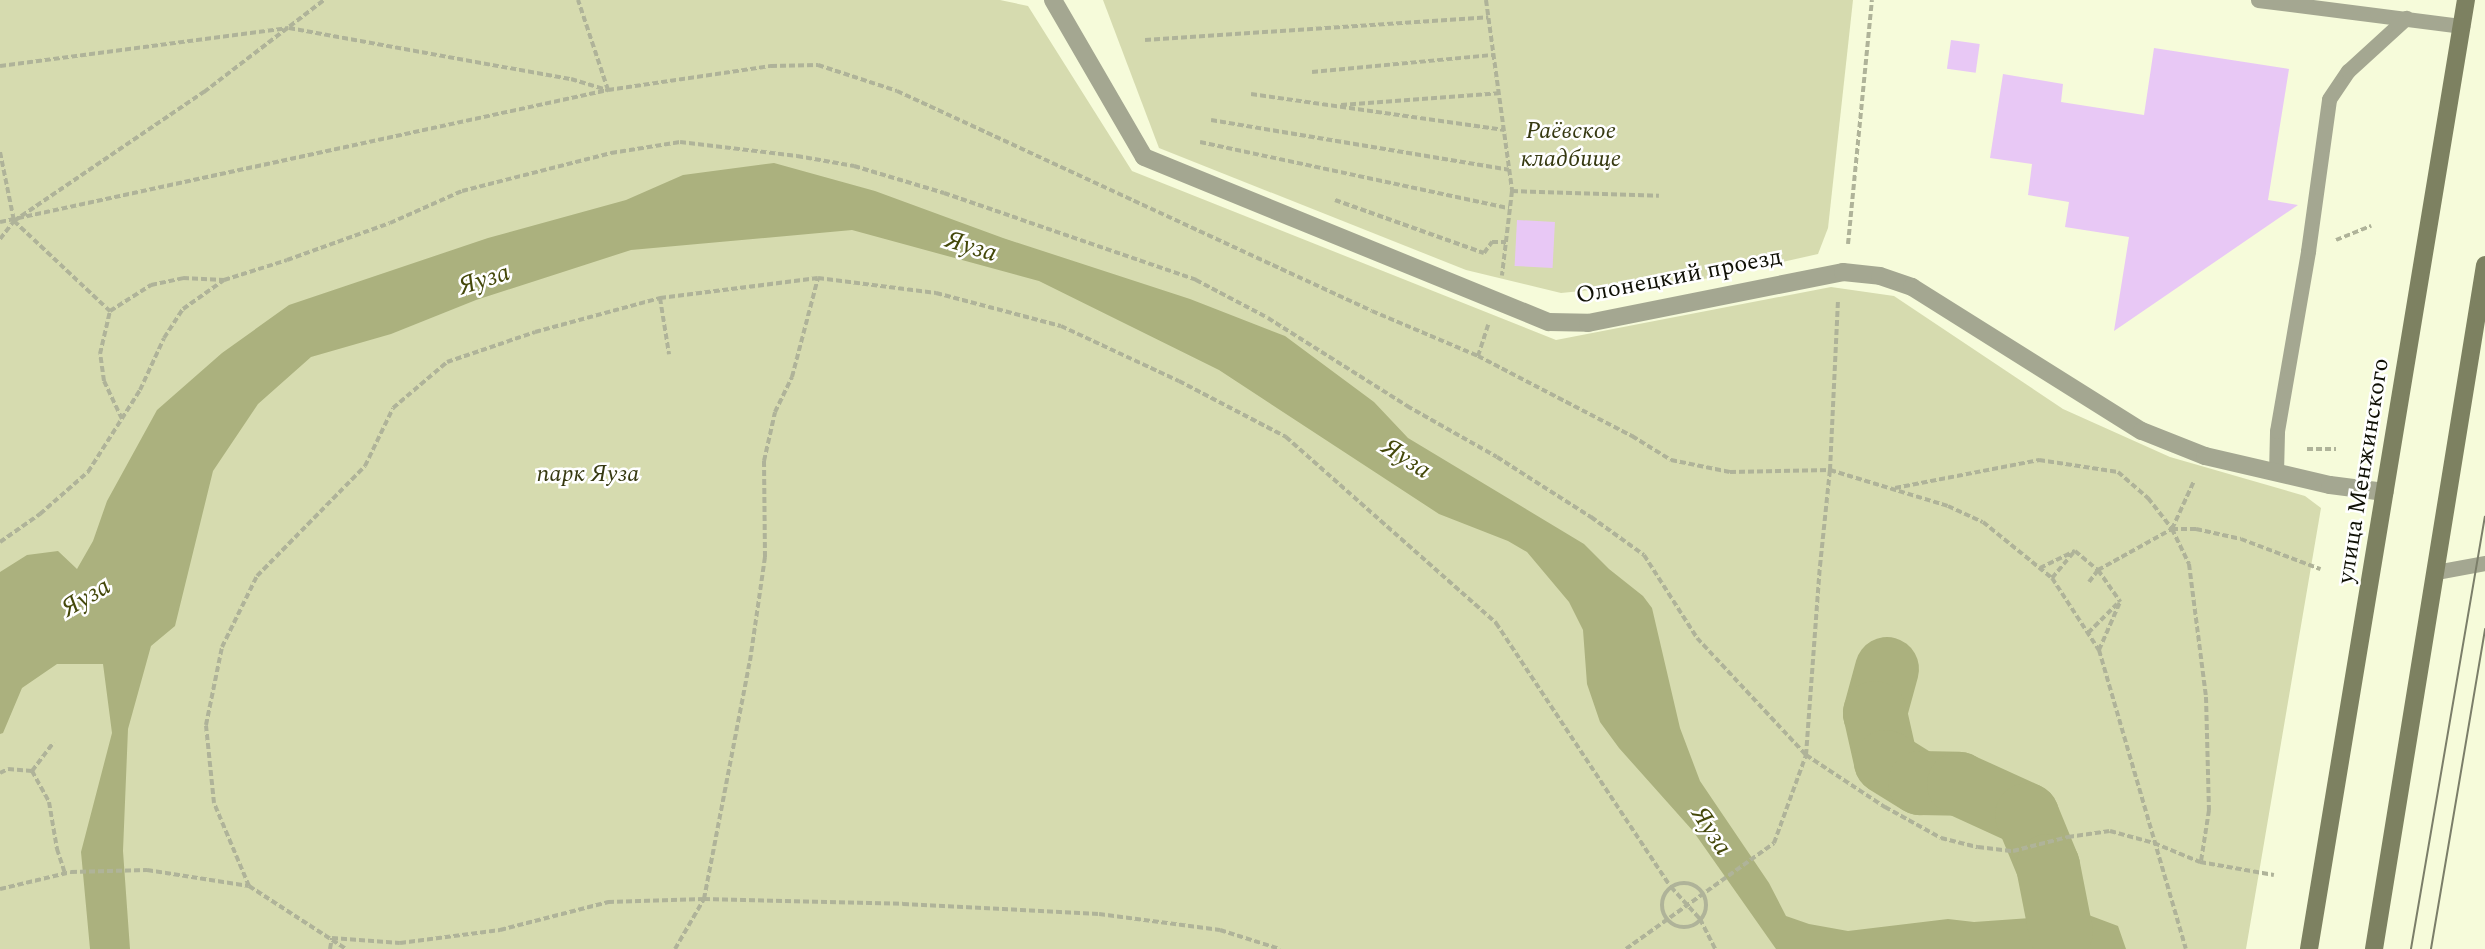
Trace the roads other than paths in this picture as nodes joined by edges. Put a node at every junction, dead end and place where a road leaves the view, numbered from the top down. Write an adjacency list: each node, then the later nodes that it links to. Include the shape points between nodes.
1 (1053, 0): 7 (street, Олонецкий проезд, via 1144,157 1496,302 1549,322 1588,323 1809,277 1843,272 1880,276 1912,287 2142,431 2205,456)
2 (2258, 0): 4 (lane)
3 (2466, 0): 5 (main road, улица Менжинского)
4 (2406, 18): 5 (lane); 7 (lane, via 2348,71 2330,99 2277,431)
5 (2462, 26): 8 (main road, улица Менжинского)
6 (2485, 265): 10 (main road)
7 (2276, 473): 8 (street, Олонецкий проезд)
8 (2385, 492): 11 (main road, улица Менжинского)
9 (2485, 563): 10 (lane)
10 (2436, 572): 12 (main road)
11 (2309, 949)
12 (2374, 949)

